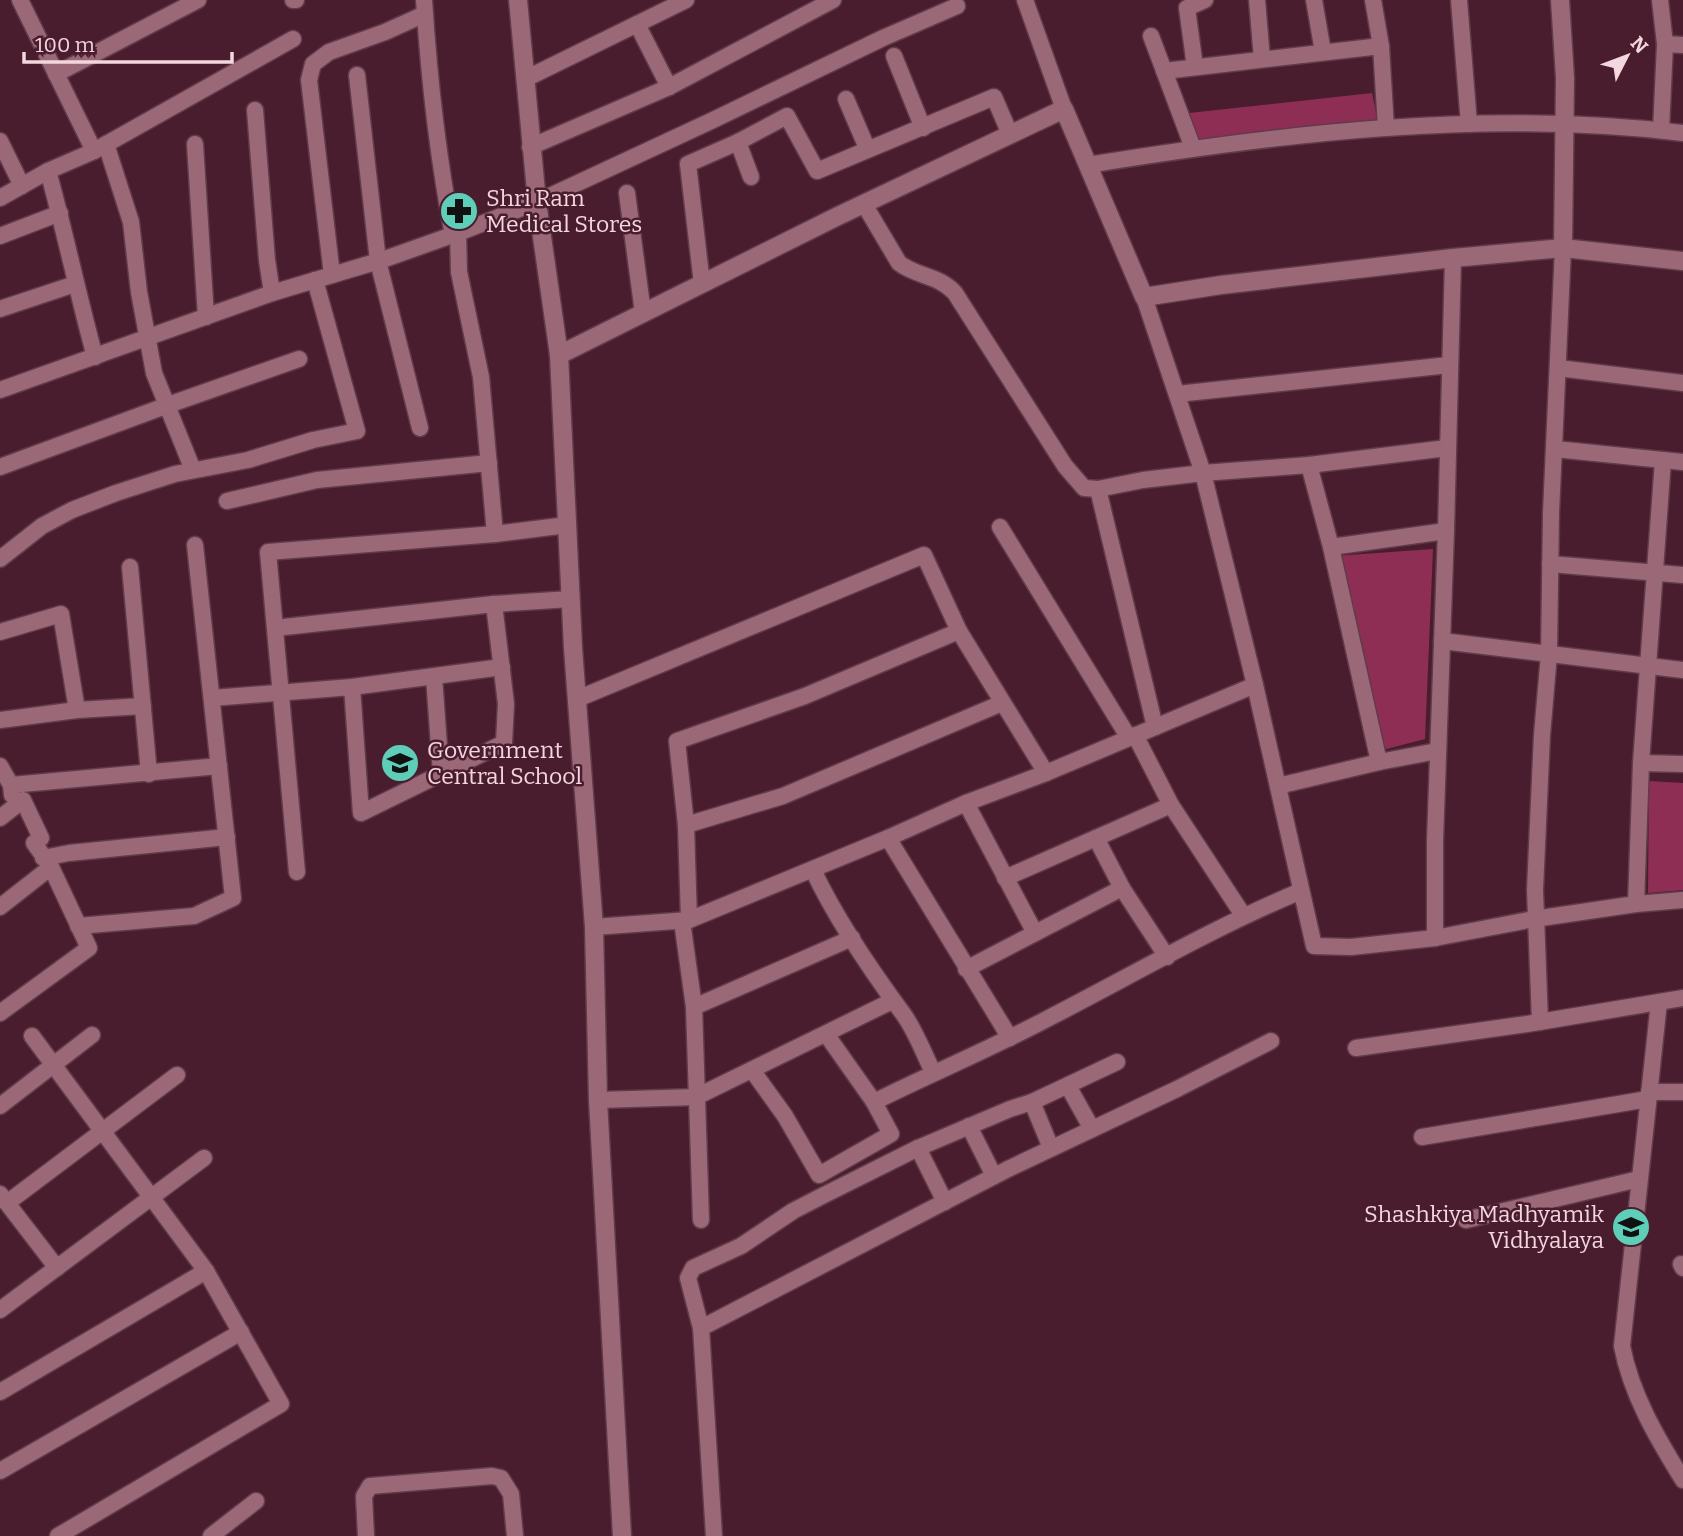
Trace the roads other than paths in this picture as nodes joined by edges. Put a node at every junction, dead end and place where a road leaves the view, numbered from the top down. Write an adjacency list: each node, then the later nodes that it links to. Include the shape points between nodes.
1 (20, 0): 27 (street)
2 (198, 0): 27 (street)
3 (518, 0): 29 (street)
4 (686, 0): 16 (street)
5 (833, 0): 30 (street)
6 (1025, 0): 32 (street)
7 (1205, 0): 25 (street, via 1187,8)
8 (1257, 0): 24 (street)
9 (1314, 0): 22 (street)
10 (1373, 0): 21 (street)
11 (1459, 0): 34 (street)
12 (1560, 0): 35 (street)
13 (1660, 0): 19 (street)
14 (957, 6): 54 (street)
15 (424, 7): 57 (street, via 444,193); 63 (street, via 385,32 329,52 313,64 309,80)
16 (637, 24): 29 (street); 30 (street)
17 (1151, 36): 26 (street)
18 (293, 39): 45 (street)
19 (1665, 44): 20 (street); 38 (street)
20 (1683, 45)
21 (1381, 46): 22 (street); 37 (street)
22 (1323, 52): 24 (street)
23 (894, 55): 36 (street)
24 (1262, 59): 25 (street)
25 (1195, 67): 26 (street)
26 (1164, 71): 47 (street)
27 (56, 74): 45 (street)
28 (357, 75): 61 (street)
29 (525, 79): 44 (street)
30 (670, 87): 44 (street)
31 (846, 99): 46 (street)
32 (1064, 109): 40 (street); 48 (street)
33 (255, 110): 67 (street)
34 (1469, 124): 35 (street); 37 (street)
35 (1565, 125): 38 (street); 59 (street)
36 (923, 128): 40 (street, via 994,97); 46 (street)
37 (1386, 128): 47 (street)
38 (1661, 131): 39 (street)
39 (1683, 133)
40 (1010, 134): 55 (street)
41 (0, 141): 51 (street)
42 (738, 142): 46 (street, via 787,116 817,171); 50 (street); 66 (street, via 688,164)
43 (195, 144): 71 (street)
44 (530, 147): 54 (street)
45 (100, 148): 49 (street); 72 (street, via 131,222)
46 (867, 148)
47 (1193, 148): 48 (street)
48 (1088, 165): 68 (street)
49 (48, 171): 51 (street); 56 (street)
50 (751, 177)
51 (22, 186): 53 (street)
52 (627, 193): 70 (street)
53 (0, 198)
54 (537, 202): 57 (street); 73 (street)
55 (864, 204): 66 (street); 92 (street, via 899,263 939,279 955,293 1076,482)
56 (60, 213): 58 (street); 65 (street)
57 (456, 234): 61 (street); 87 (street, via 459,272 481,377)
58 (0, 236)
59 (1563, 248): 60 (street); 62 (street); 77 (street)
60 (1453, 258): 68 (street); 76 (street)
61 (378, 261): 63 (street); 82 (street)
62 (1683, 261)
63 (331, 275): 64 (street)
64 (315, 280): 67 (street); 90 (street, via 357,431)
65 (75, 284): 69 (street); 74 (street)
66 (702, 284): 70 (street)
67 (272, 293): 71 (street)
68 (1144, 297): 80 (street)
69 (0, 309)
70 (643, 313): 73 (street)
71 (206, 317): 72 (street)
72 (148, 337): 74 (street); 81 (street, via 153,373)
73 (559, 355): 94 (street)
74 (95, 357): 79 (street)
75 (299, 359): 81 (street)
76 (1449, 365): 80 (street); 83 (street)
77 (1558, 368): 78 (street); 84 (street)
78 (1683, 383)
79 (0, 390)
80 (1177, 394): 91 (street)
81 (168, 405): 89 (street); 90 (street)
82 (420, 428)
83 (1447, 448): 88 (street); 96 (street)
84 (1555, 449): 85 (street); 101 (street)
85 (1663, 460): 86 (street); 103 (street)
86 (1683, 462)
87 (489, 463): 93 (street, via 317,480); 97 (street)
88 (1309, 465): 91 (street); 99 (street)
89 (0, 467)
90 (193, 470): 100 (street, via 72,510 42,526)
91 (1203, 473): 92 (street); 116 (street)
92 (1098, 489): 125 (street)
93 (227, 501)
94 (567, 526): 97 (street); 105 (street)
95 (1000, 527): 126 (street)
96 (1446, 531): 99 (street); 110 (street)
97 (495, 534): 107 (street, via 268,552)
98 (195, 545): 119 (street)
99 (1331, 547): 128 (street)
100 (0, 559)
101 (1550, 564): 103 (street); 111 (street)
102 (130, 567): 122 (street)
103 (1656, 572): 104 (street); 112 (street)
104 (1683, 575)
105 (571, 599): 106 (street); 120 (street)
106 (494, 604): 107 (street); 113 (street)
107 (275, 628): 118 (street)
108 (959, 631): 120 (street, via 924,555); 121 (street); 142 (street, via 805,696 677,740)
109 (0, 632): 123 (street, via 61,614)
110 (1442, 641): 111 (street); 127 (street)
111 (1549, 654): 112 (street); 156 (street)
112 (1648, 666): 114 (street); 129 (street)
113 (502, 667): 115 (street); 133 (street, via 504,743)
114 (1683, 670)
115 (434, 677): 117 (street); 133 (street)
116 (1255, 685): 125 (street); 137 (street)
117 (352, 687): 118 (street); 133 (street, via 361,813)
118 (281, 692): 119 (street); 148 (street)
119 (212, 698): 132 (street)
120 (577, 699): 159 (street)
121 (1002, 703): 134 (street); 142 (street, via 783,796)
122 (143, 706): 123 (street); 135 (street)
123 (77, 710): 124 (street)
124 (0, 720)
125 (1155, 727): 126 (street)
126 (1132, 737): 134 (street); 139 (street)
127 (1437, 751): 128 (street); 162 (street)
128 (1379, 762): 137 (street)
129 (1642, 763): 130 (street); 153 (street)
130 (1683, 764)
131 (0, 766): 136 (street)
132 (219, 766): 135 (street); 143 (street)
133 (441, 773)
134 (1046, 773): 138 (street)
135 (149, 774): 136 (street)
136 (11, 785): 140 (street)
137 (1278, 786): 151 (street)
138 (966, 803): 144 (street); 149 (street)
139 (1171, 804): 145 (street); 155 (street)
140 (14, 808): 141 (street); 146 (street, via 23,800 41,838 34,843)
141 (0, 818)
142 (686, 825): 157 (street)
143 (227, 837): 146 (street, via 69,853); 158 (street, via 233,898 194,916)
144 (888, 838): 147 (street); 164 (street)
145 (1096, 838): 149 (street); 150 (street)
146 (47, 863): 154 (street); 158 (street)
147 (813, 870): 157 (street); 161 (street, via 830,907)
148 (297, 872)
149 (1005, 878): 160 (street)
150 (1122, 888): 160 (street); 163 (street)
151 (1301, 891): 155 (street); 162 (street, via 1314,946)
152 (1683, 901): 153 (street)
153 (1636, 904): 156 (street)
154 (0, 907)
155 (1243, 915): 163 (street)
156 (1534, 919): 162 (street); 170 (street)
157 (685, 920): 159 (street); 169 (street)
158 (78, 926): 168 (street, via 89,948)
159 (594, 928): 186 (street)
160 (1035, 933): 164 (street)
161 (852, 938): 166 (street); 169 (street)
162 (1435, 938)
163 (1167, 957): 174 (street)
164 (966, 969): 174 (street)
165 (1683, 998): 167 (street)
166 (892, 1001): 171 (street); 180 (street, via 905,1016)
167 (1659, 1002): 170 (street); 184 (street)
168 (3, 1005)
169 (694, 1007): 185 (street)
170 (1540, 1022): 176 (street)
171 (827, 1034): 179 (street); 187 (street)
172 (92, 1035): 178 (street)
173 (32, 1036): 178 (street)
174 (1010, 1038): 180 (street)
175 (1271, 1041): 191 (street)
176 (1356, 1048)
177 (1117, 1062): 182 (street)
178 (54, 1065): 189 (street); 192 (street)
179 (752, 1070): 185 (street); 187 (street, via 819,1175 891,1135)
180 (933, 1072): 187 (street)
181 (177, 1075): 192 (street)
182 (1068, 1086): 188 (street); 191 (street)
183 (1683, 1092): 184 (street)
184 (1649, 1095): 193 (street); 198 (street)
185 (696, 1097): 186 (street); 202 (street)
186 (598, 1100): 217 (street)
187 (874, 1102)
188 (1032, 1102): 190 (street); 195 (street)
189 (0, 1105)
190 (969, 1126): 194 (street); 197 (street)
191 (1092, 1129): 195 (street)
192 (103, 1131): 199 (street); 200 (street)
193 (1422, 1137)
194 (918, 1148): 201 (street); 207 (street, via 693,1268 688,1278)
195 (1051, 1149): 197 (street)
196 (204, 1158): 199 (street)
197 (995, 1176): 201 (street)
198 (1639, 1179): 203 (street); 211 (street, via 1622,1346 1628,1375)
199 (152, 1196): 204 (street); 205 (street)
200 (3, 1198): 204 (street)
201 (945, 1202): 207 (street)
202 (701, 1220)
203 (1466, 1220)
204 (57, 1268): 206 (street)
205 (206, 1271): 208 (street); 209 (street)
206 (0, 1310)
207 (701, 1328): 218 (street)
208 (241, 1332): 210 (street); 213 (street, via 281,1404)
209 (0, 1392)
210 (0, 1471)
211 (1683, 1480)
212 (256, 1502): 214 (street)
213 (58, 1536)
214 (211, 1536)
215 (366, 1536): 216 (street, via 363,1496 370,1486 492,1476 501,1478 509,1488)
216 (515, 1536)
217 (622, 1536)
218 (714, 1536)

